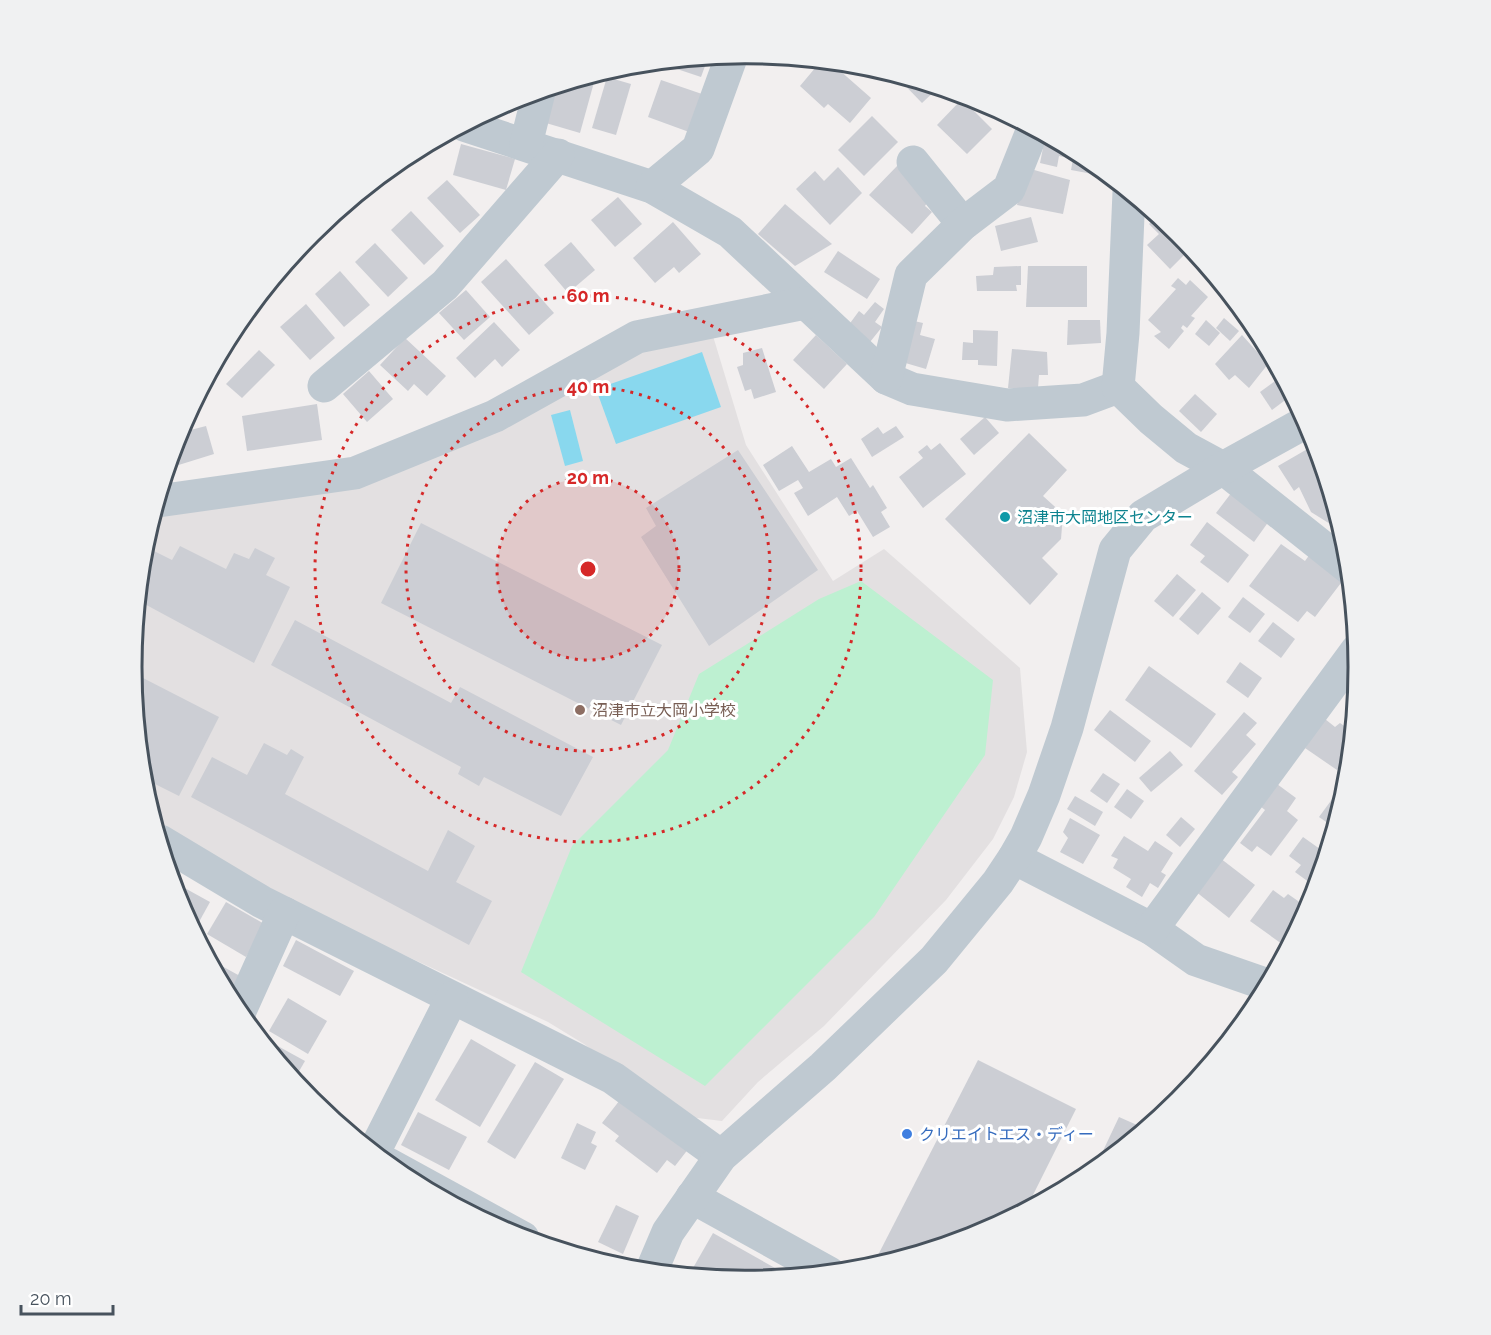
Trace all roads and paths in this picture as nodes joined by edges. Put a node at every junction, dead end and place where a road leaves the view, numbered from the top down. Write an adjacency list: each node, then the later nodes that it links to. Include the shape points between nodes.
1 (728, 65): 8 (street, via 698,149)
2 (536, 102): 5 (street)
3 (476, 128): 5 (street)
4 (1030, 136): 10 (street, via 1009,189)
5 (526, 144): 6 (street)
6 (558, 155): 8 (street); 13 (street, via 445,285)
7 (913, 162): 10 (street)
8 (652, 187): 11 (street, via 730,232)
9 (1129, 202): 14 (street)
10 (963, 224): 12 (street, via 911,275)
11 (805, 303): 12 (street); 17 (street, via 637,337 495,416 355,473)
12 (886, 378): 14 (street, via 912,389 1007,405 1083,400)
13 (324, 386)
14 (1118, 387): 16 (street, via 1186,448)
15 (1298, 426): 16 (street)
16 (1223, 468): 18 (street); 21 (street, via 1143,516 1114,550 1067,728 1044,795)
17 (167, 500)
18 (1338, 560)
19 (1348, 662): 23 (street)
20 (170, 847): 22 (street)
21 (1014, 858): 23 (street); 28 (street, via 934,960 823,1067)
22 (284, 913): 25 (street); 26 (street)
23 (1152, 929): 24 (street, via 1196,960)
24 (1260, 982)
25 (452, 998): 27 (street); 28 (street, via 613,1078)
26 (243, 1002)
27 (377, 1145)
28 (721, 1156): 29 (street)
29 (692, 1197): 30 (street, via 668,1232); 31 (street)
30 (655, 1263)
31 (816, 1266)

